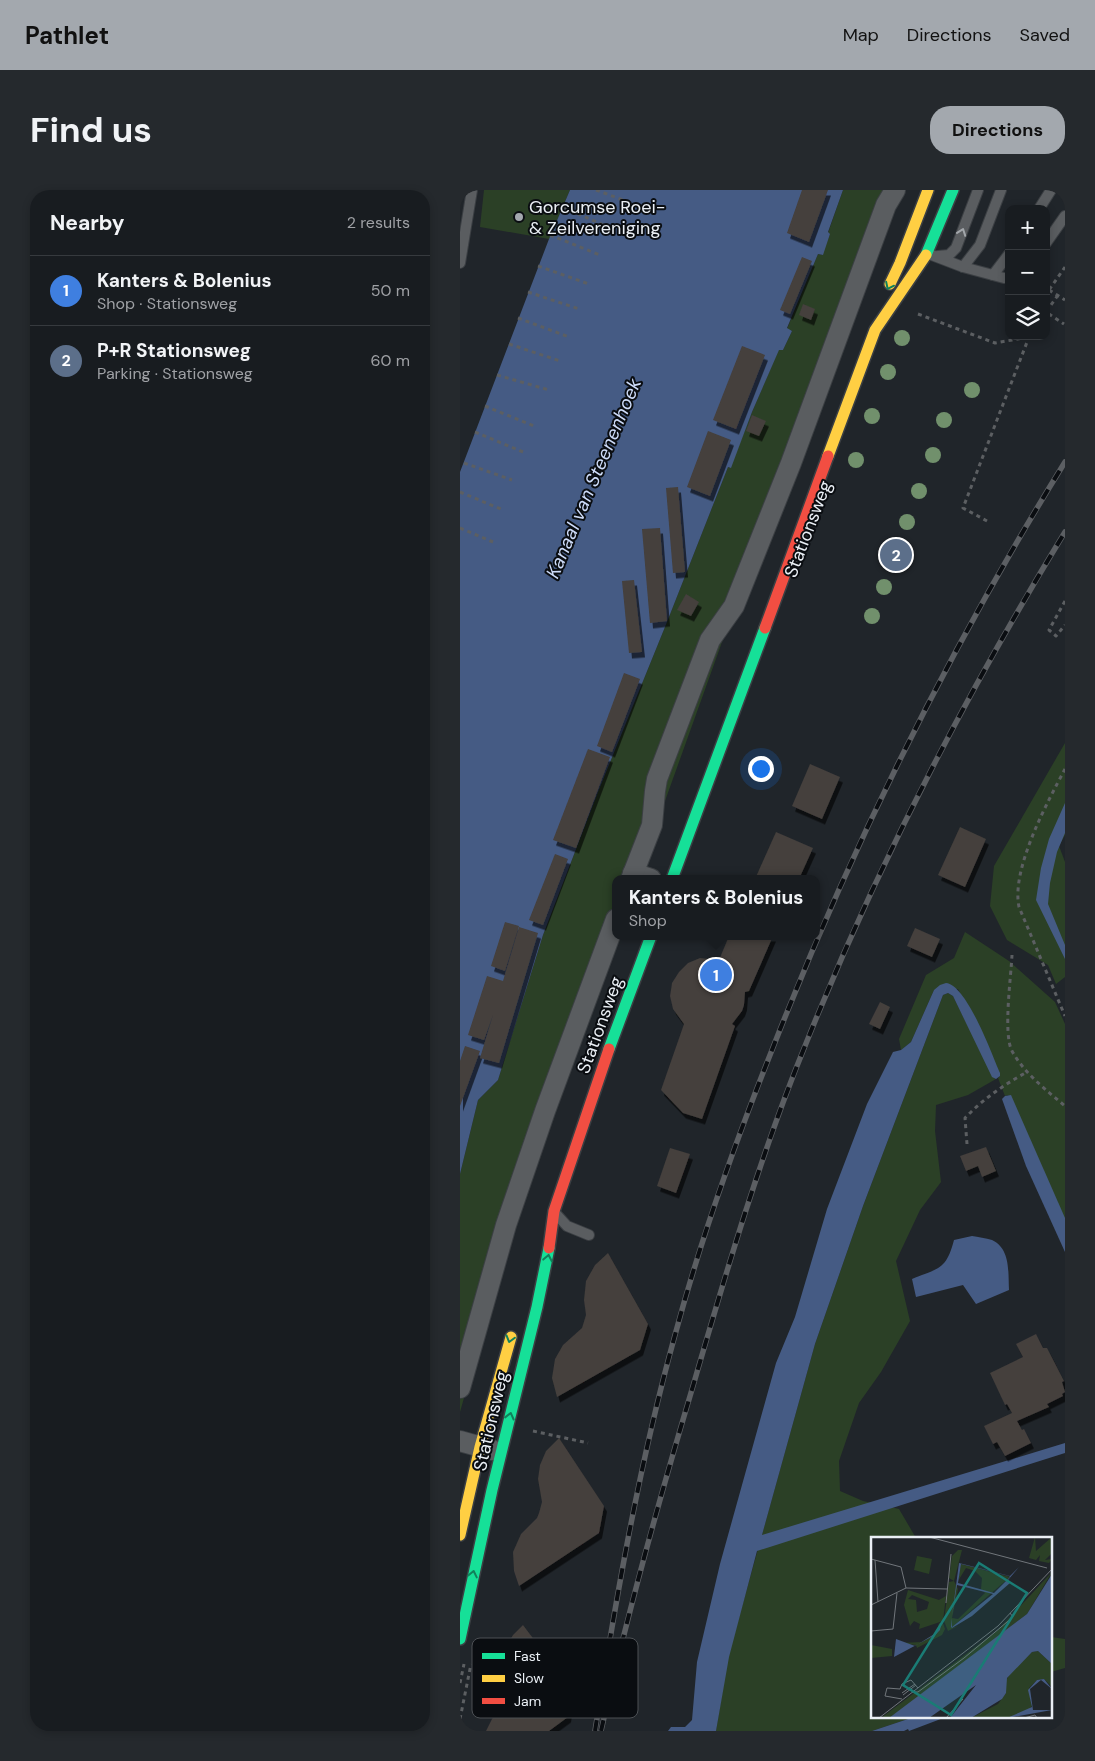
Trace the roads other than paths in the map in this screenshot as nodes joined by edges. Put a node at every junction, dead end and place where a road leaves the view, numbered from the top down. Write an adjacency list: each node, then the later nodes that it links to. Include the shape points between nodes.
1 (472, 190): 13 (lane)
2 (895, 190): 18 (street, via 886,205 791,463 734,606 710,640 657,779 652,825)
3 (928, 190): 11 (main road, Stationsweg)
4 (953, 190): 11 (main road, Stationsweg)
5 (978, 190): 11 (lane, one-way to 5, via 949,255 956,248)
6 (1001, 190): 14 (lane, via 980,245)
7 (1051, 190): 8 (lane)
8 (1042, 205)
9 (1065, 216): 10 (lane)
10 (1050, 237)
11 (920, 250): 14 (lane); 17 (main road, Stationsweg); 17 (main road, Stationsweg, one-way to 17, via 883,297 876,311)
12 (1005, 259): 15 (lane)
13 (460, 263)
14 (963, 267): 15 (lane)
15 (993, 275): 16 (lane)
16 (1005, 277)
17 (875, 330): 19 (main road, Stationsweg)
18 (639, 875)
19 (673, 875)
20 (612, 930): 26 (street, via 506,1225)
21 (650, 940): 22 (main road, Stationsweg)
22 (554, 1211): 23 (lane, via 567,1226); 24 (main road, Stationsweg); 29 (main road, Stationsweg, one-way to 22, via 542,1285)
23 (589, 1235)
24 (537, 1247)
25 (514, 1324): 28 (main road, Stationsweg, one-way to 28)
26 (460, 1388)
27 (460, 1441): 28 (street)
28 (480, 1447): 29 (street); 30 (main road, Stationsweg)
29 (501, 1453): 31 (main road, Stationsweg, one-way to 29)
30 (460, 1534)
31 (460, 1639)

